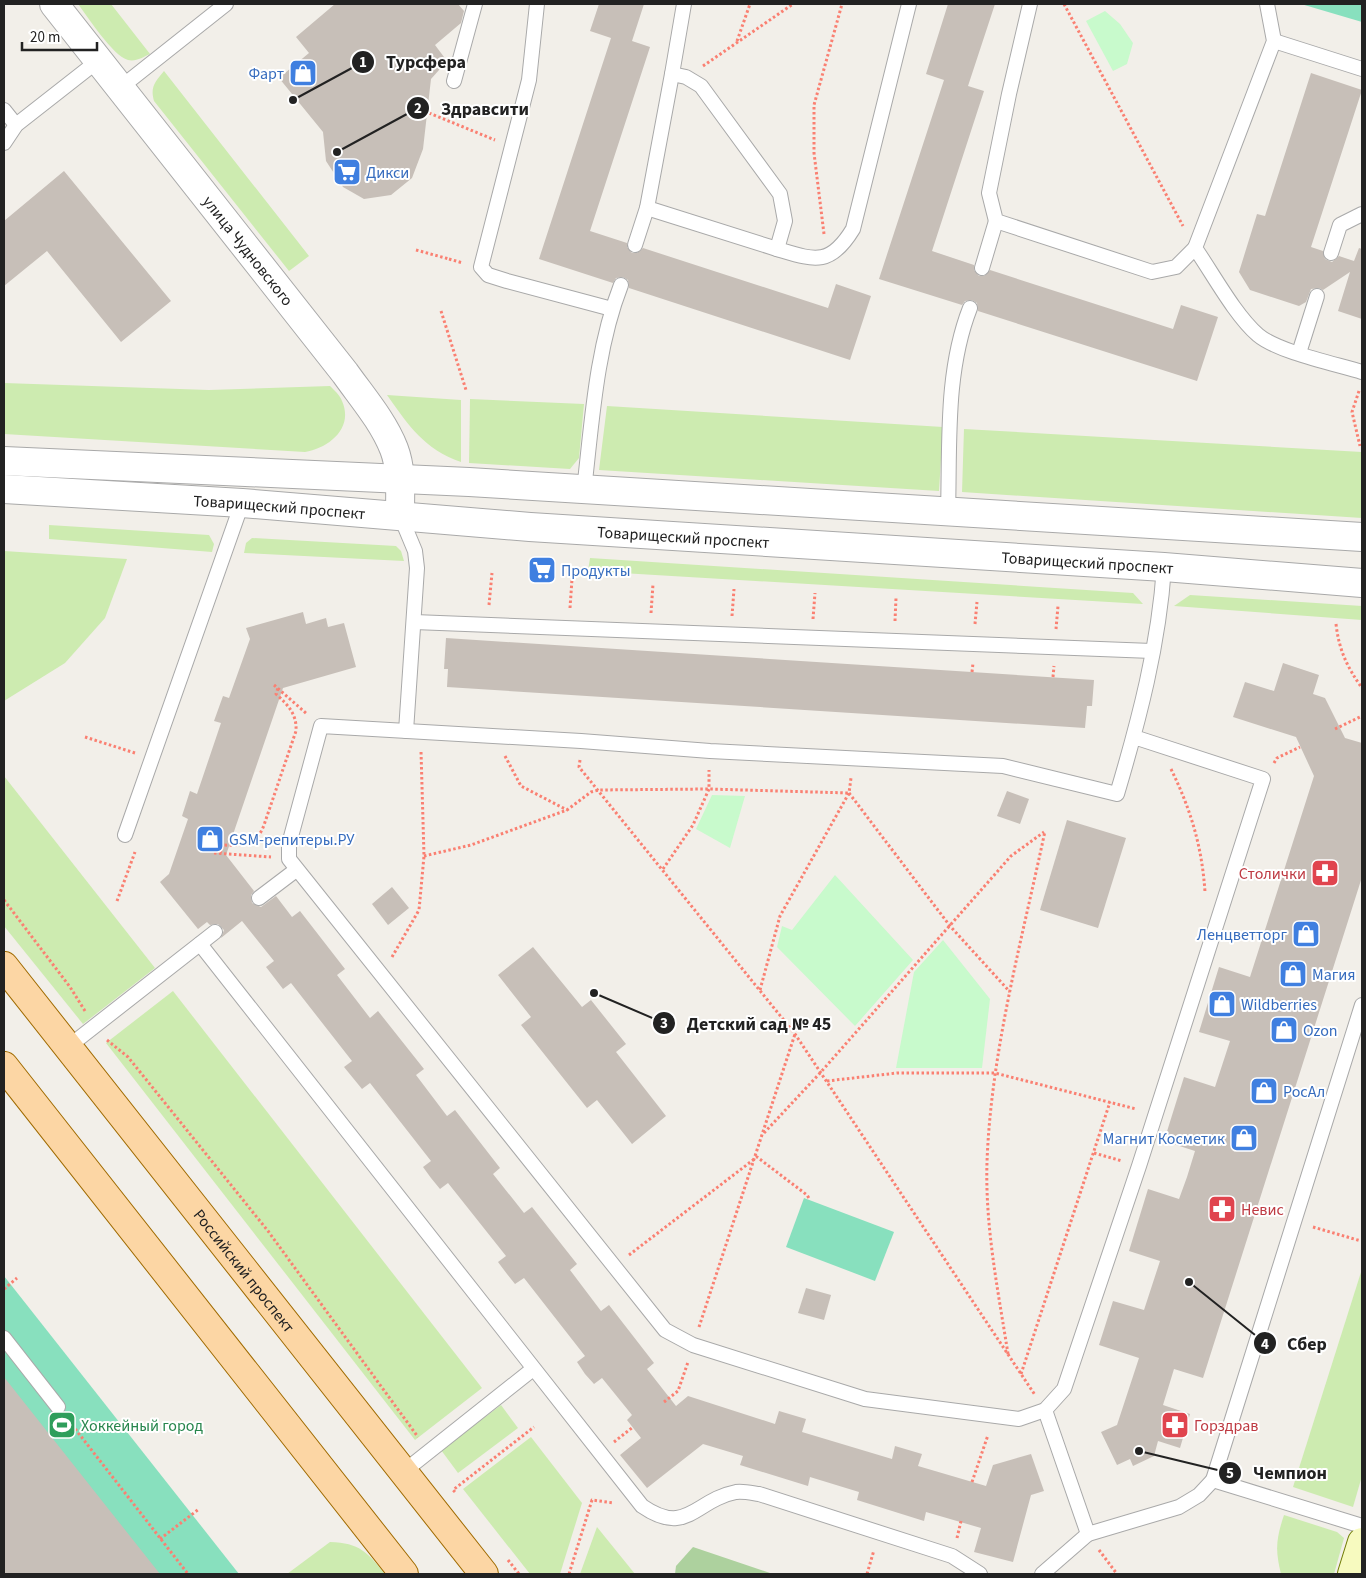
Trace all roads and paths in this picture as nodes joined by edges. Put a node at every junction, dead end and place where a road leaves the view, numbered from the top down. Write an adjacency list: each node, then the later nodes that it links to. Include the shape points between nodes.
1 (54, 4): 15 (street, улица Чудновского)
2 (226, 4): 20 (lane)
3 (475, 4): 19 (lane)
4 (537, 4): 24 (lane, via 529,80)
5 (684, 4): 17 (lane)
6 (750, 4): 14 (path)
7 (793, 4): 14 (path)
8 (842, 4): 34 (path, via 814,105 814,153)
9 (909, 4): 34 (lane, via 852,229 842,248)
10 (1030, 4): 28 (lane, via 989,193)
11 (1064, 4): 30 (path)
12 (1267, 4): 13 (lane)
13 (1274, 40): 16 (lane); 30 (lane)
14 (736, 42): 18 (path)
15 (98, 60): 20 (street, улица Чудновского); 23 (lane)
16 (1362, 69)
17 (672, 74): 18 (lane); 26 (lane)
18 (686, 77): 31 (lane, via 701,86 780,194 785,221)
19 (454, 81)
20 (120, 88): 48 (street, улица Чудновского, via 346,372 380,422 394,450)
21 (4, 110): 23 (lane)
22 (429, 113): 24 (path, via 506,144 506,139)
23 (16, 125): 25 (lane)
24 (513, 142): 35 (lane)
25 (4, 143)
26 (647, 208): 29 (lane); 31 (lane)
27 (1362, 214): 33 (lane, via 1340,225)
28 (996, 221): 30 (lane, via 1152,272 1176,267); 36 (lane)
29 (634, 245)
30 (1195, 248): 42 (lane, via 1259,336)
31 (777, 249): 34 (lane, via 806,257)
32 (416, 250): 35 (path)
33 (1331, 254)
34 (827, 257)
35 (481, 267): 40 (lane, via 488,275)
36 (982, 268)
37 (621, 285): 40 (lane)
38 (1317, 296): 42 (lane)
39 (970, 308): 52 (lane, via 959,335 954,361)
40 (612, 309): 50 (lane, via 595,398)
41 (441, 311): 45 (path)
42 (1299, 353): 43 (lane)
43 (1362, 372)
44 (1360, 388): 46 (path, via 1352,412)
45 (466, 390)
46 (1360, 446)
47 (4, 461): 48 (street, Товарищеский проспект)
48 (400, 479): 50 (street, Товарищеский проспект); 53 (street, улица Чудновского)
49 (4, 489): 51 (street, Товарищеский проспект)
50 (584, 490): 52 (street, Товарищеский проспект)
51 (242, 503): 53 (street, Товарищеский проспект); 74 (lane)
52 (948, 512): 54 (street, Товарищеский проспект)
53 (400, 515): 55 (street, Товарищеский проспект); 57 (lane, via 415,551)
54 (1362, 537)
55 (1164, 567): 56 (street, Товарищеский проспект); 59 (lane, via 1161,611)
56 (1362, 583)
57 (414, 622): 59 (lane); 66 (lane)
58 (1336, 624): 62 (path, via 1339,646 1349,670)
59 (1152, 651): 69 (lane)
60 (274, 685): 61 (path)
61 (278, 688): 64 (path); 82 (path, via 276,694 291,708 296,731 264,825 261,833 248,844 223,845)
62 (1362, 688)
63 (1362, 716): 65 (path)
64 (321, 726): 66 (lane); 84 (lane, via 289,844)
65 (1335, 730)
66 (413, 732): 67 (lane); 83 (path)
67 (493, 736): 70 (lane); 79 (path, via 521,786)
68 (85, 737): 74 (path)
69 (1134, 737): 71 (lane); 73 (lane, via 1117,794 1003,766)
70 (581, 741): 73 (lane); 77 (path, via 579,767)
71 (1160, 746): 75 (lane); 88 (path, via 1188,803 1203,862)
72 (1300, 747): 75 (path, via 1277,758)
73 (710, 751): 76 (path)
74 (152, 758): 80 (lane)
75 (1263, 779): 105 (lane)
76 (709, 789): 77 (path); 78 (path); 85 (path, via 693,825)
77 (598, 790): 79 (path); 85 (path)
78 (849, 792): 89 (path); 94 (path, via 780,916)
79 (567, 810): 83 (path, via 471,845)
80 (125, 835)
81 (214, 853): 82 (path)
82 (220, 853): 84 (path)
83 (424, 856): 93 (path, via 419,910)
84 (293, 864): 86 (lane); 93 (lane)
85 (663, 869): 94 (path)
86 (259, 898)
87 (4, 900): 97 (path, via 70,986)
88 (1205, 901)
89 (950, 926): 95 (path); 95 (path, via 1011,856 1045,831); 101 (path)
90 (216, 932): 91 (lane)
91 (200, 944): 97 (lane); 119 (lane)
92 (4, 966): 99 (main road, Российский проспект)
93 (381, 974): 113 (lane)
94 (760, 990): 98 (path)
95 (1010, 993): 102 (path)
96 (1362, 1005): 111 (lane)
97 (95, 1026): 99 (lane); 127 (path, via 112,1046 128,1057 268,1231)
98 (795, 1034): 101 (path); 106 (path)
99 (68, 1047): 128 (main road, Российский проспект)
100 (4, 1066): 141 (main road)
101 (821, 1072): 103 (path); 106 (path)
102 (995, 1073): 103 (path, via 897,1073); 104 (path); 118 (path, via 987,1162 989,1224)
103 (827, 1081): 118 (path)
104 (1110, 1102): 105 (path); 107 (path)
105 (1156, 1115): 109 (lane)
106 (764, 1133): 108 (path)
107 (1094, 1153): 109 (path); 120 (path)
108 (757, 1157): 110 (path); 113 (path); 116 (path)
109 (1139, 1166): 124 (lane, via 1064,1390)
110 (810, 1200)
111 (1294, 1222): 112 (path); 129 (lane)
112 (1361, 1241)
113 (614, 1266): 125 (lane, via 665,1330 693,1345 865,1399)
114 (18, 1278): 115 (path)
115 (4, 1289)
116 (705, 1311)
117 (4, 1338): 123 (lane)
118 (1008, 1355): 120 (path)
119 (533, 1368): 127 (lane); 135 (lane, via 642,1506 658,1517 677,1519 719,1497 737,1492 759,1494)
120 (1021, 1374): 124 (path)
121 (678, 1391): 122 (path)
122 (664, 1402)
123 (58, 1407): 137 (path)
124 (1045, 1410): 125 (lane, via 1019,1419); 136 (lane)
125 (993, 1417): 130 (path)
126 (534, 1428): 131 (path, via 453,1490)
127 (430, 1451): 128 (lane)
128 (402, 1473): 142 (main road, Российский проспект)
129 (1214, 1480): 134 (lane); 136 (lane, via 1199,1495 1179,1507)
130 (972, 1482)
131 (459, 1498)
132 (592, 1500): 144 (path)
133 (199, 1509): 137 (path)
134 (1362, 1526)
135 (879, 1533): 145 (path); 146 (lane, via 952,1556)
136 (1088, 1534): 147 (lane); 148 (path)
137 (160, 1539): 140 (path)
138 (1362, 1542): 149 (main road)
139 (507, 1559): 143 (path)
140 (188, 1574)
141 (404, 1574)
142 (484, 1574)
143 (519, 1574)
144 (569, 1574)
145 (867, 1574)
146 (980, 1574)
147 (1042, 1574)
148 (1116, 1574)
149 (1352, 1574)

